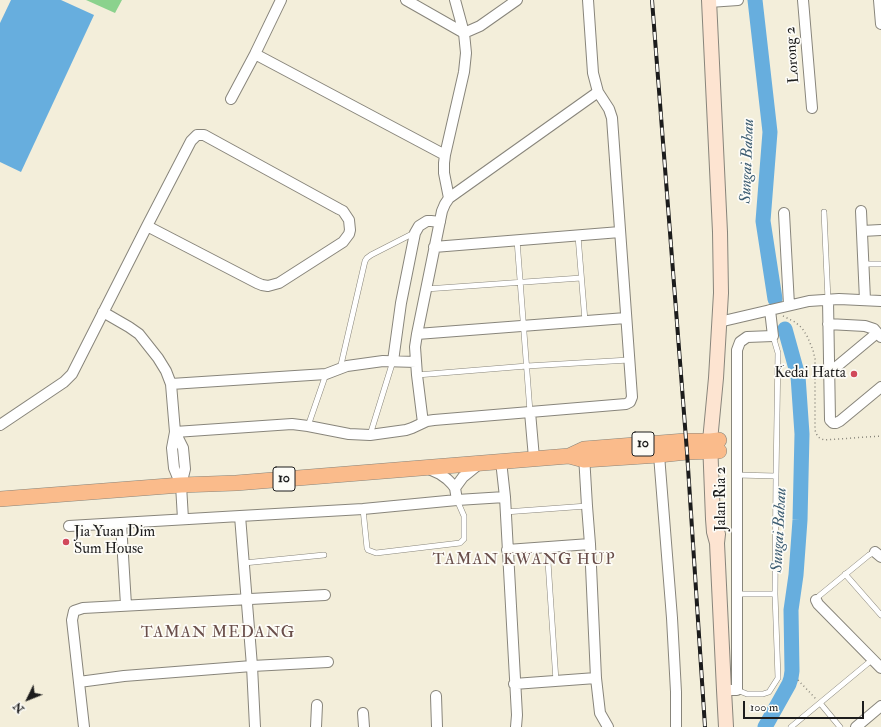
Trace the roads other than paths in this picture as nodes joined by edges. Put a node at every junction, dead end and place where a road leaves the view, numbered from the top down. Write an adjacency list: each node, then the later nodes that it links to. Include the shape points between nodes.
1 (281, 0): 12 (street)
2 (406, 0): 11 (street)
3 (454, 0): 11 (street)
4 (517, 0): 11 (street, via 480,26)
5 (588, 0): 13 (street, via 592,73)
6 (738, 0): 9 (street)
7 (803, 0): 15 (street, Lorong 2)
8 (879, 0): 10 (street)
9 (709, 1): 43 (main road, via 720,232)
10 (881, 24)
11 (464, 33): 16 (street, via 464,72)
12 (255, 54): 14 (street); 16 (street)
13 (598, 92): 17 (street); 26 (street, via 610,109 612,118)
14 (231, 99)
15 (812, 108)
16 (445, 155): 17 (street, via 444,173)
17 (449, 198): 21 (street)
18 (861, 211): 24 (street)
19 (824, 212): 35 (lane)
20 (784, 213): 38 (street)
21 (440, 222): 25 (street, via 423,223); 29 (street)
22 (147, 226): 22 (street, via 191,141 200,134 343,211 349,220 350,230 343,242 279,283 268,286 257,283); 40 (street)
23 (881, 230): 24 (street)
24 (862, 231): 30 (street)
25 (415, 232): 50 (street); 53 (lane, via 371,255 365,261)
26 (620, 232): 27 (street); 41 (street)
27 (578, 236): 28 (street); 32 (lane)
28 (517, 240): 29 (street); 33 (lane)
29 (434, 247): 34 (street)
30 (863, 264): 31 (lane); 36 (street)
31 (881, 264)
32 (581, 278): 33 (lane); 42 (lane)
33 (520, 282): 34 (lane); 45 (lane)
34 (426, 289): 46 (street)
35 (828, 300): 36 (street); 38 (street); 44 (street)
36 (864, 300): 37 (street)
37 (881, 301)
38 (789, 305): 39 (street)
39 (770, 310): 43 (street); 48 (street)
40 (104, 312): 57 (street, via 140,334 163,365); 61 (street, via 72,374)
41 (626, 318): 42 (street); 49 (street)
42 (585, 321): 45 (street)
43 (719, 322): 65 (main road)
44 (828, 324): 47 (street, via 865,326 874,329); 54 (street)
45 (524, 326): 46 (street); 52 (lane)
46 (416, 334): 51 (street)
47 (879, 335): 54 (street)
48 (772, 336): 72 (street, Jalan Ria 2, via 747,337 738,346); 73 (lane, via 778,353)
49 (629, 360): 52 (lane); 59 (street, via 632,400 628,403)
50 (393, 361): 51 (street); 53 (street); 64 (lane)
51 (416, 362): 56 (street)
52 (527, 366): 56 (lane); 59 (lane)
53 (340, 368): 55 (street)
54 (829, 373): 58 (street, via 829,418 833,423)
55 (326, 374): 57 (street); 62 (lane)
56 (417, 375): 60 (street)
57 (170, 384): 63 (street)
58 (881, 387)
59 (530, 412): 60 (street); 68 (street)
60 (423, 423): 64 (street, via 406,430)
61 (0, 425)
62 (308, 426): 63 (street, via 292,424); 64 (street, via 349,434)
63 (175, 432): 74 (street, via 183,448 185,469)
64 (370, 435)
65 (715, 446): 66 (main road, 10, via 685,441); 67 (main road, 10); 108 (main road, via 719,507 717,543)
66 (584, 455): 67 (main road, 10); 68 (main road, 10); 79 (street)
67 (659, 455): 121 (street, via 672,618)
68 (534, 458): 69 (main road, 10)
69 (501, 461): 70 (main road, 10); 76 (street)
70 (480, 463): 71 (main road, 10); 75 (street, via 463,477)
71 (424, 467): 74 (main road, 10, via 236,483); 75 (street, via 440,474)
72 (737, 475): 73 (lane); 93 (street, Jalan Ria 2)
73 (776, 476): 94 (lane)
74 (181, 484): 77 (main road, 10); 83 (street)
75 (455, 488): 78 (street)
76 (505, 497): 78 (street); 81 (street)
77 (0, 499)
78 (457, 500): 80 (street); 80 (lane, via 464,516 464,538 460,543 376,553 367,548)
79 (587, 506): 81 (lane); 86 (street)
80 (363, 509): 82 (street)
81 (505, 512): 88 (street)
82 (240, 516): 83 (street); 91 (street)
83 (183, 519): 84 (street)
84 (120, 522): 85 (street); 98 (street)
85 (69, 526)
86 (590, 544): 87 (street); 104 (street)
87 (546, 547): 88 (street); 105 (lane)
88 (507, 550): 107 (street)
89 (878, 554): 92 (lane, via 869,554)
90 (324, 555): 91 (lane)
91 (244, 563): 96 (street)
92 (845, 574): 97 (lane); 99 (lane)
93 (737, 594): 94 (lane); 108 (street, Jalan Ria 2)
94 (775, 594): 108 (lane, via 778,678 769,692 763,694)
95 (325, 595): 96 (street)
96 (247, 599): 98 (street); 102 (street)
97 (816, 600): 100 (street)
98 (126, 605): 106 (street, via 74,611 72,620)
99 (881, 615)
100 (873, 659): 103 (street); 110 (lane)
101 (328, 662): 102 (street)
102 (252, 666): 106 (street); 115 (street)
103 (881, 668)
104 (596, 678): 105 (street); 120 (street, via 600,713)
105 (556, 681): 107 (street)
106 (79, 682): 114 (street)
107 (514, 684): 119 (street)
108 (730, 690): 122 (main road)
109 (436, 696): 118 (street)
110 (820, 703): 123 (lane); 124 (lane)
111 (317, 705): 116 (street)
112 (881, 706): 125 (street)
113 (363, 713): 117 (street)
114 (84, 727)
115 (255, 727)
116 (316, 727)
117 (364, 727)
118 (437, 727)
119 (516, 727)
120 (608, 727)
121 (676, 727)
122 (726, 727)
123 (791, 727)
124 (840, 727)
125 (856, 727)

